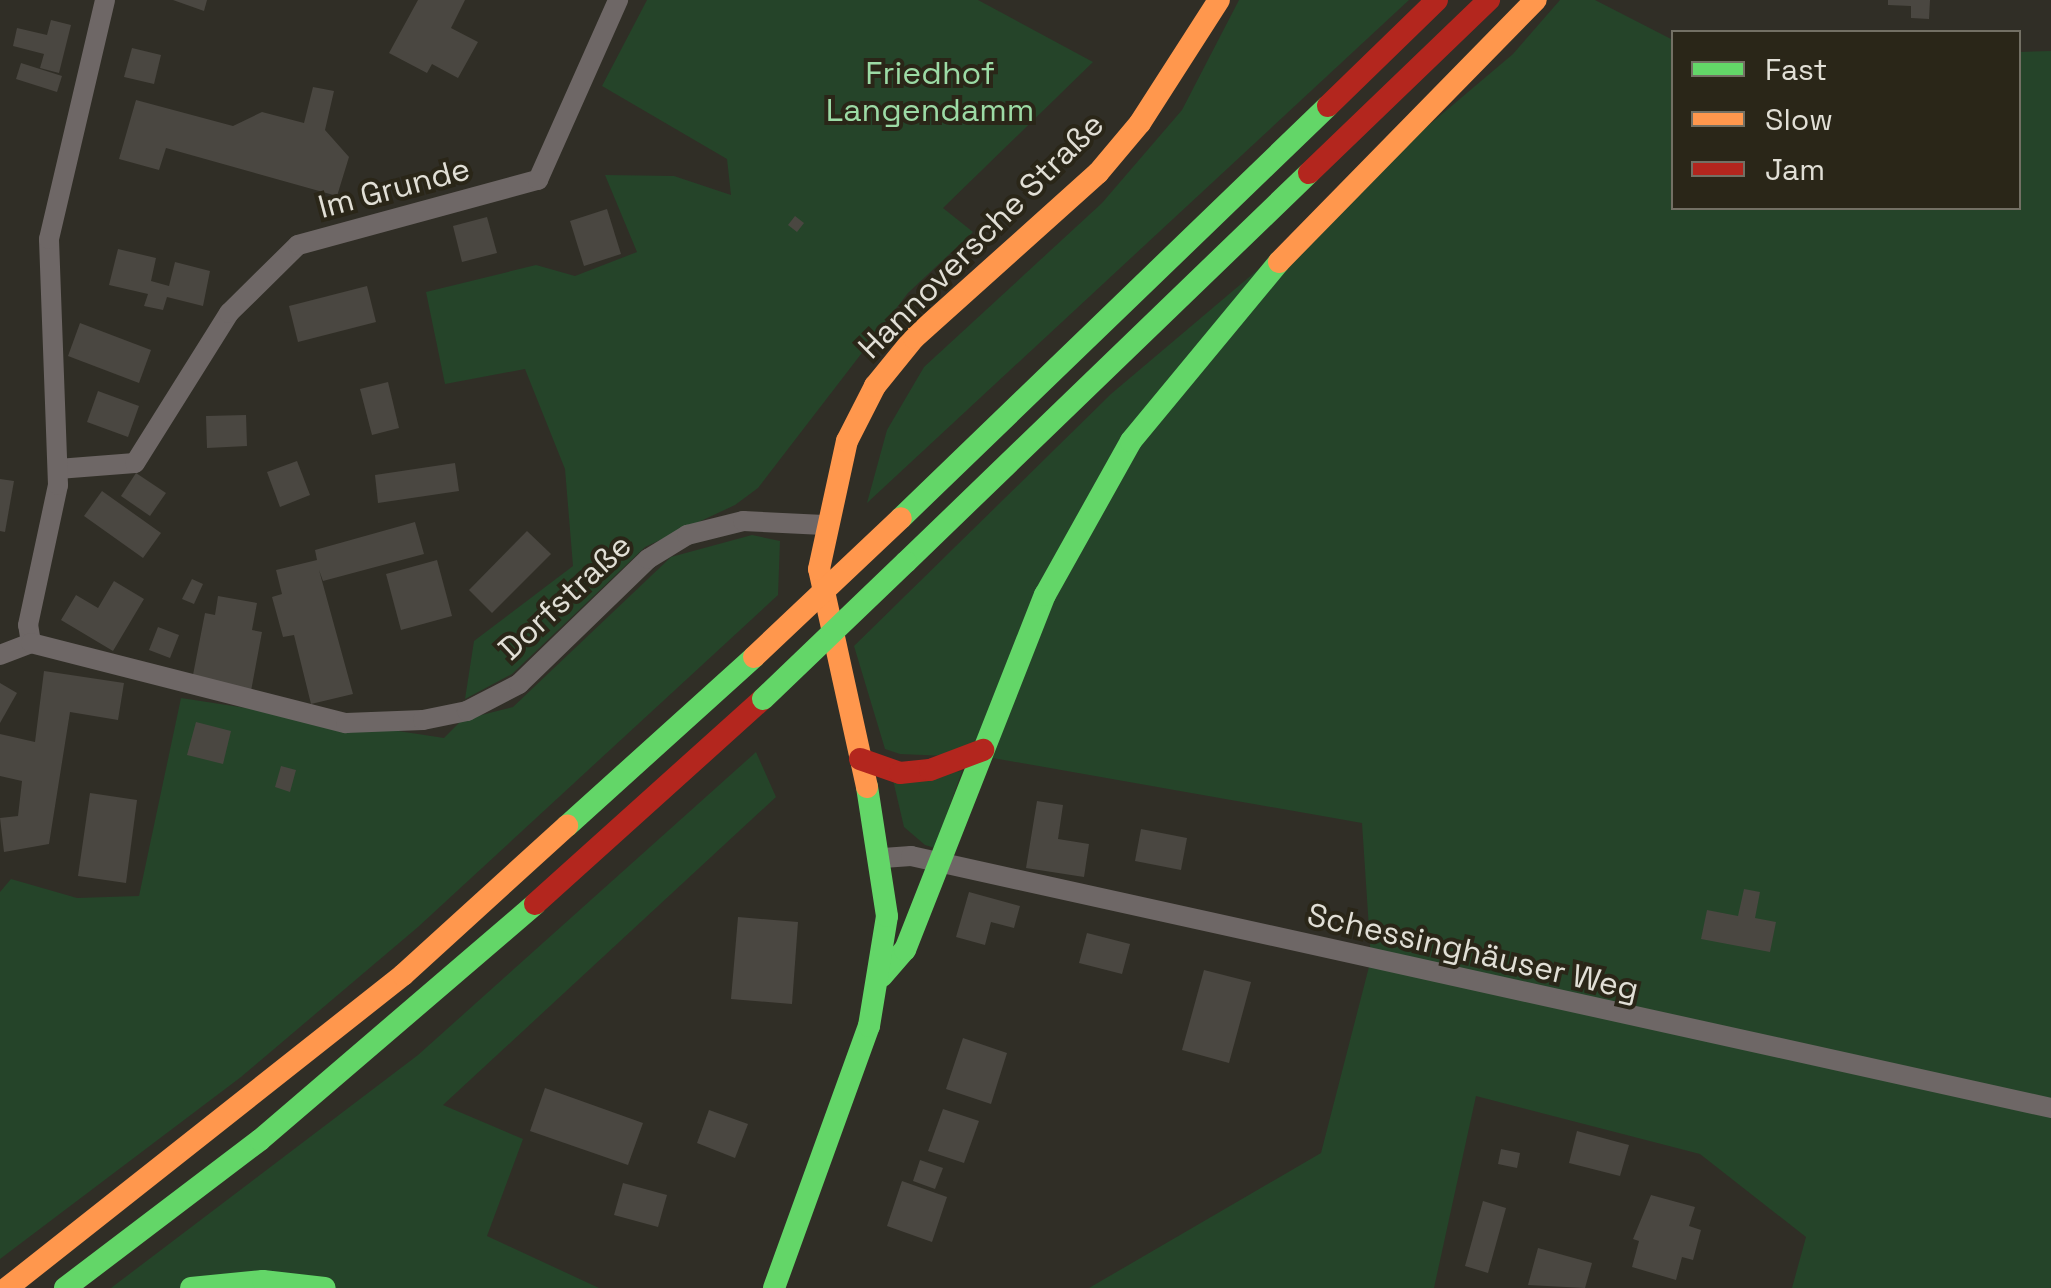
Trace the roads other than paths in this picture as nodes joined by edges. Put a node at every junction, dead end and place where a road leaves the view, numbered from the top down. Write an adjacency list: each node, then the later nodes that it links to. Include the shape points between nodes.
1 (105, 0): 9 (street, via 49,239)
2 (618, 0): 9 (street, Im Grunde, via 538,180 298,245 230,314 135,463)
3 (1219, 0): 10 (main road, Hannoversche Straße, via 1179,70 1098,173 894,360 848,441)
4 (1424, 0): 8 (main road)
5 (1437, 0): 8 (main road)
6 (1489, 0): 20 (main road, bridge, via 763,700 426,1002)
7 (1536, 0): 13 (main road, via 1278,263 1131,442 1045,595)
8 (1399, 38): 19 (main road, bridge, via 902,518 403,974)
9 (58, 469): 11 (street, via 28,625)
10 (824, 525): 11 (street, Dorfstraße, via 743,522 687,536 648,558 518,684 467,711 423,720 346,723); 14 (main road, Hannoversche Straße, via 819,570 825,620)
11 (31, 643): 12 (street)
12 (0, 655)
13 (983, 750): 14 (main road, via 930,770 900,773); 16 (main road)
14 (860, 759): 15 (main road, Hannoversche Straße)
15 (883, 858): 16 (street, Schessinghäuser Weg); 17 (main road, Hannoversche Straße)
16 (941, 865): 17 (main road, via 905,950); 18 (street, Schessinghäuser Weg)
17 (882, 976): 23 (main road, Hannoversche Straße, via 841,1110)
18 (2051, 1108)
19 (6, 1288)
20 (66, 1288)
21 (191, 1288): 22 (main road, via 263,1281)
22 (325, 1288)
23 (774, 1288)

